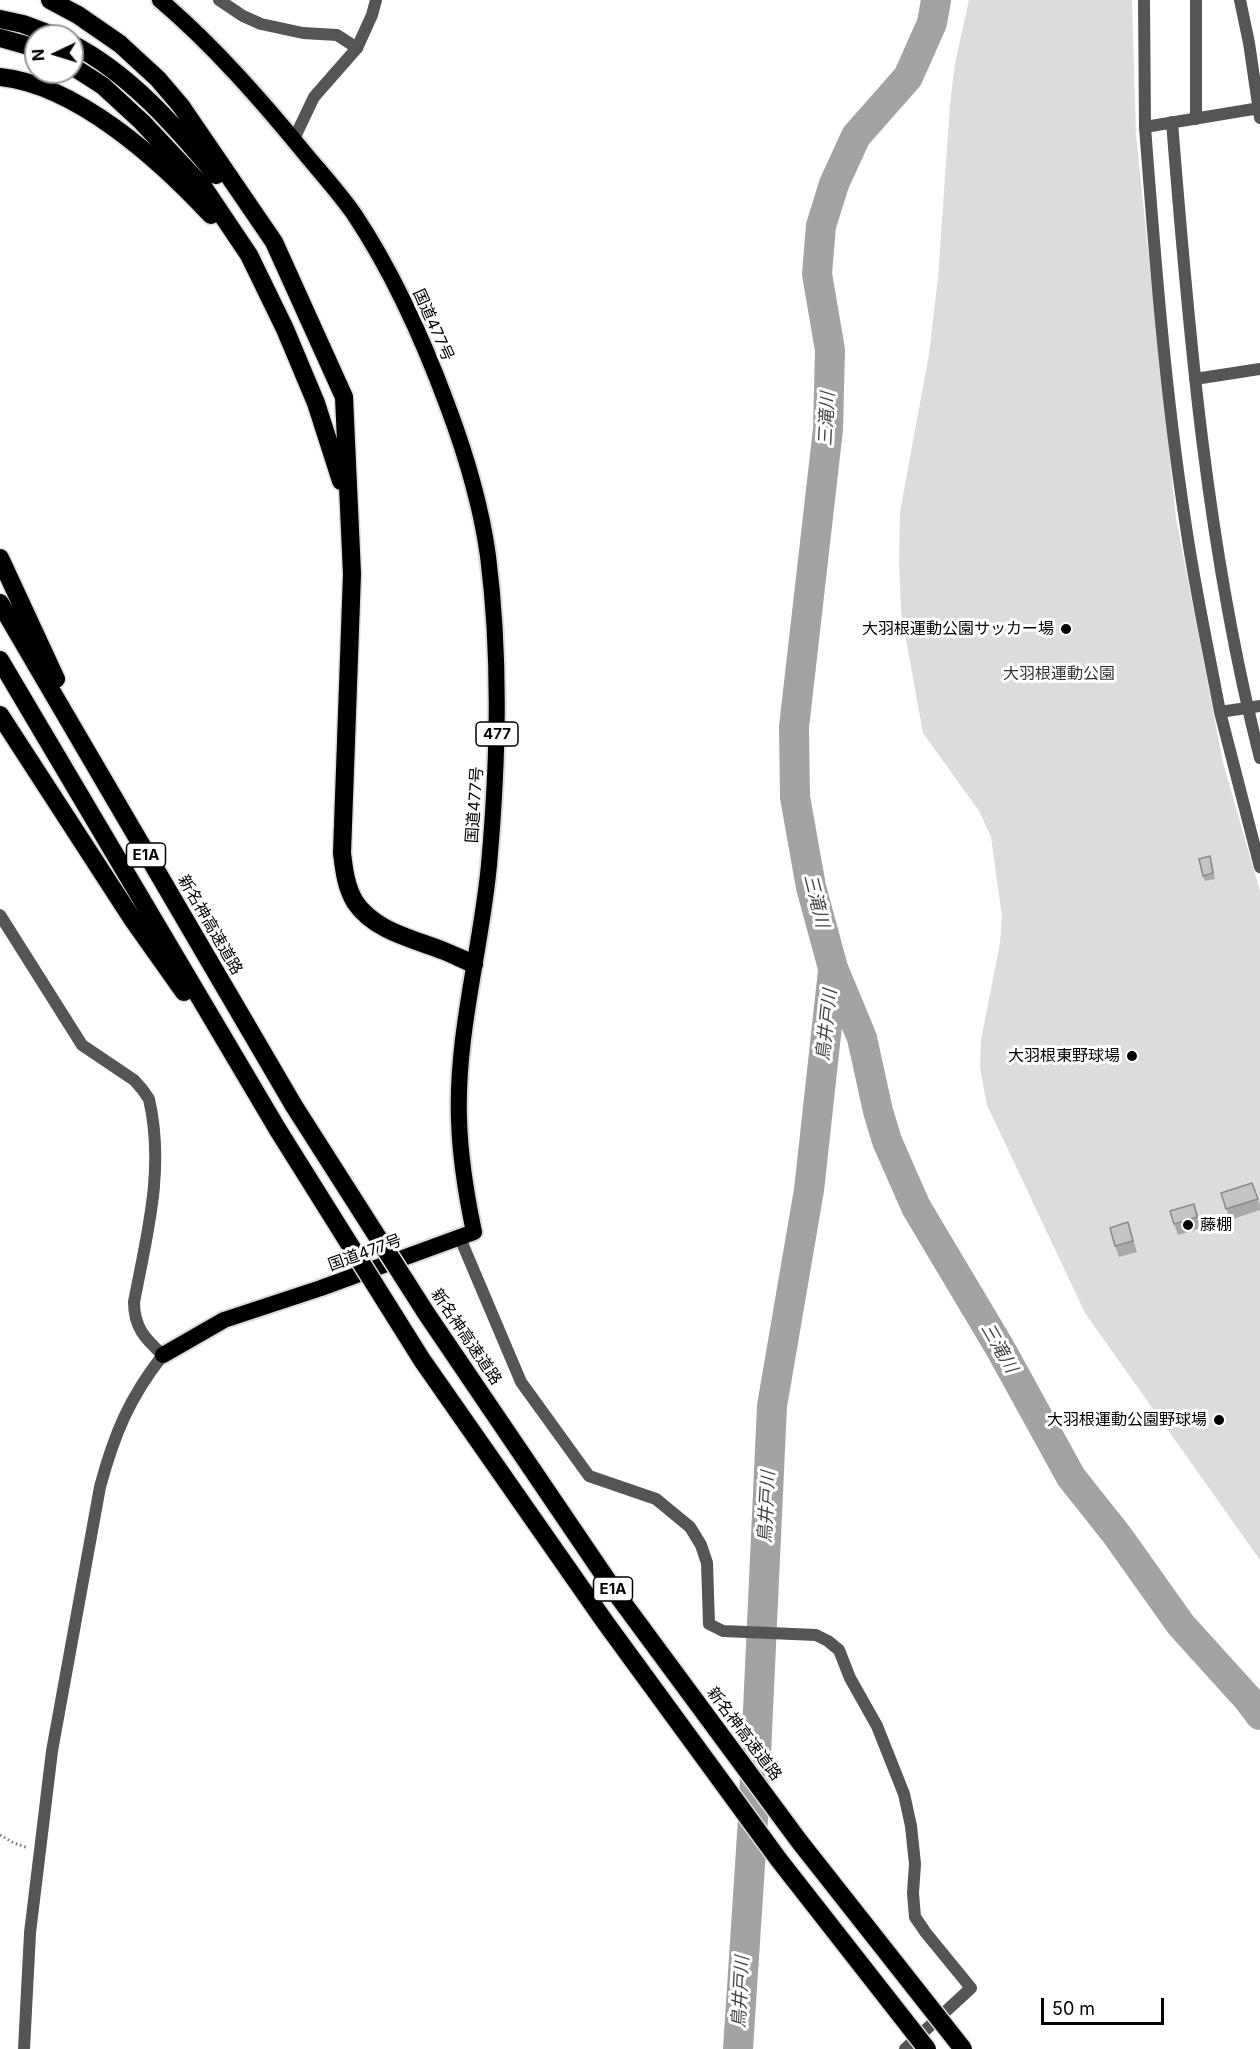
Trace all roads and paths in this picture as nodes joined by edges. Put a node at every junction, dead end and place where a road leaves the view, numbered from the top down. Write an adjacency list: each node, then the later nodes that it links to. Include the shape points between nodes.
1 (50, 0): 21 (highway, via 106,34 158,79 181,106)
2 (160, 0): 20 (highway, 国道477号 / 477, via 227,64)
3 (219, 0): 12 (street, via 261,24 336,35)
4 (376, 0): 12 (street)
5 (1144, 0): 19 (street)
6 (1196, 0): 17 (street)
7 (1240, 0): 16 (street)
8 (0, 19): 9 (highway)
9 (24, 24)
10 (0, 38): 11 (highway)
11 (24, 45)
12 (357, 48): 20 (street, via 314,97)
13 (84, 51): 21 (highway, via 143,96)
14 (84, 74): 22 (highway, via 142,122 204,188)
15 (0, 77): 22 (highway, via 59,95 135,142 164,166)
16 (1260, 112): 17 (street)
17 (1196, 119): 18 (street)
18 (1172, 122): 19 (street); 24 (street)
19 (1145, 127): 30 (street, via 1167,382 1185,521)
20 (294, 139): 36 (highway, 国道477号 / 477, via 352,211 416,326 461,444 477,499 488,556 498,684 494,803 486,893)
21 (274, 242): 25 (highway, via 344,397)
22 (249, 255): 25 (highway, via 315,403)
23 (1260, 369): 24 (street)
24 (1195, 379): 29 (street, via 1213,527)
25 (348, 503): 36 (highway, via 352,574 342,853 346,881 356,903 373,920 392,932)
26 (0, 558): 33 (highway)
27 (0, 603): 33 (highway, 新名神高速道路 / E1A)
28 (0, 660): 37 (highway, E1A)
29 (1254, 707): 30 (street); 32 (street)
30 (1220, 712): 34 (street)
31 (0, 715): 37 (highway, via 133,920)
32 (1260, 758)
33 (104, 782): 45 (highway, 新名神高速道路 / E1A, bridge, via 294,1106 426,1313 618,1596 799,1841)
34 (1260, 867)
35 (0, 915): 39 (street, via 82,1045 134,1080 148,1099 156,1176 134,1315 146,1340)
36 (474, 964): 38 (highway, 国道477号 / 477, via 459,1116 463,1181 474,1232)
37 (258, 1096): 44 (highway, E1A, bridge, via 422,1360 605,1623 778,1860)
38 (460, 1238): 39 (highway, 国道477号, via 224,1320); 43 (street, via 521,1382 589,1476 656,1499 690,1527 707,1563 709,1624 723,1631 816,1635 839,1650 877,1726 904,1794 915,1864 915,1917 971,1988)
39 (163, 1355): 41 (street, via 145,1377 124,1415 100,1487 52,1751)
40 (0, 1835): 41 (path)
41 (39, 1852): 42 (street)
42 (24, 2049)
43 (905, 2049)
44 (927, 2049)
45 (963, 2049)

